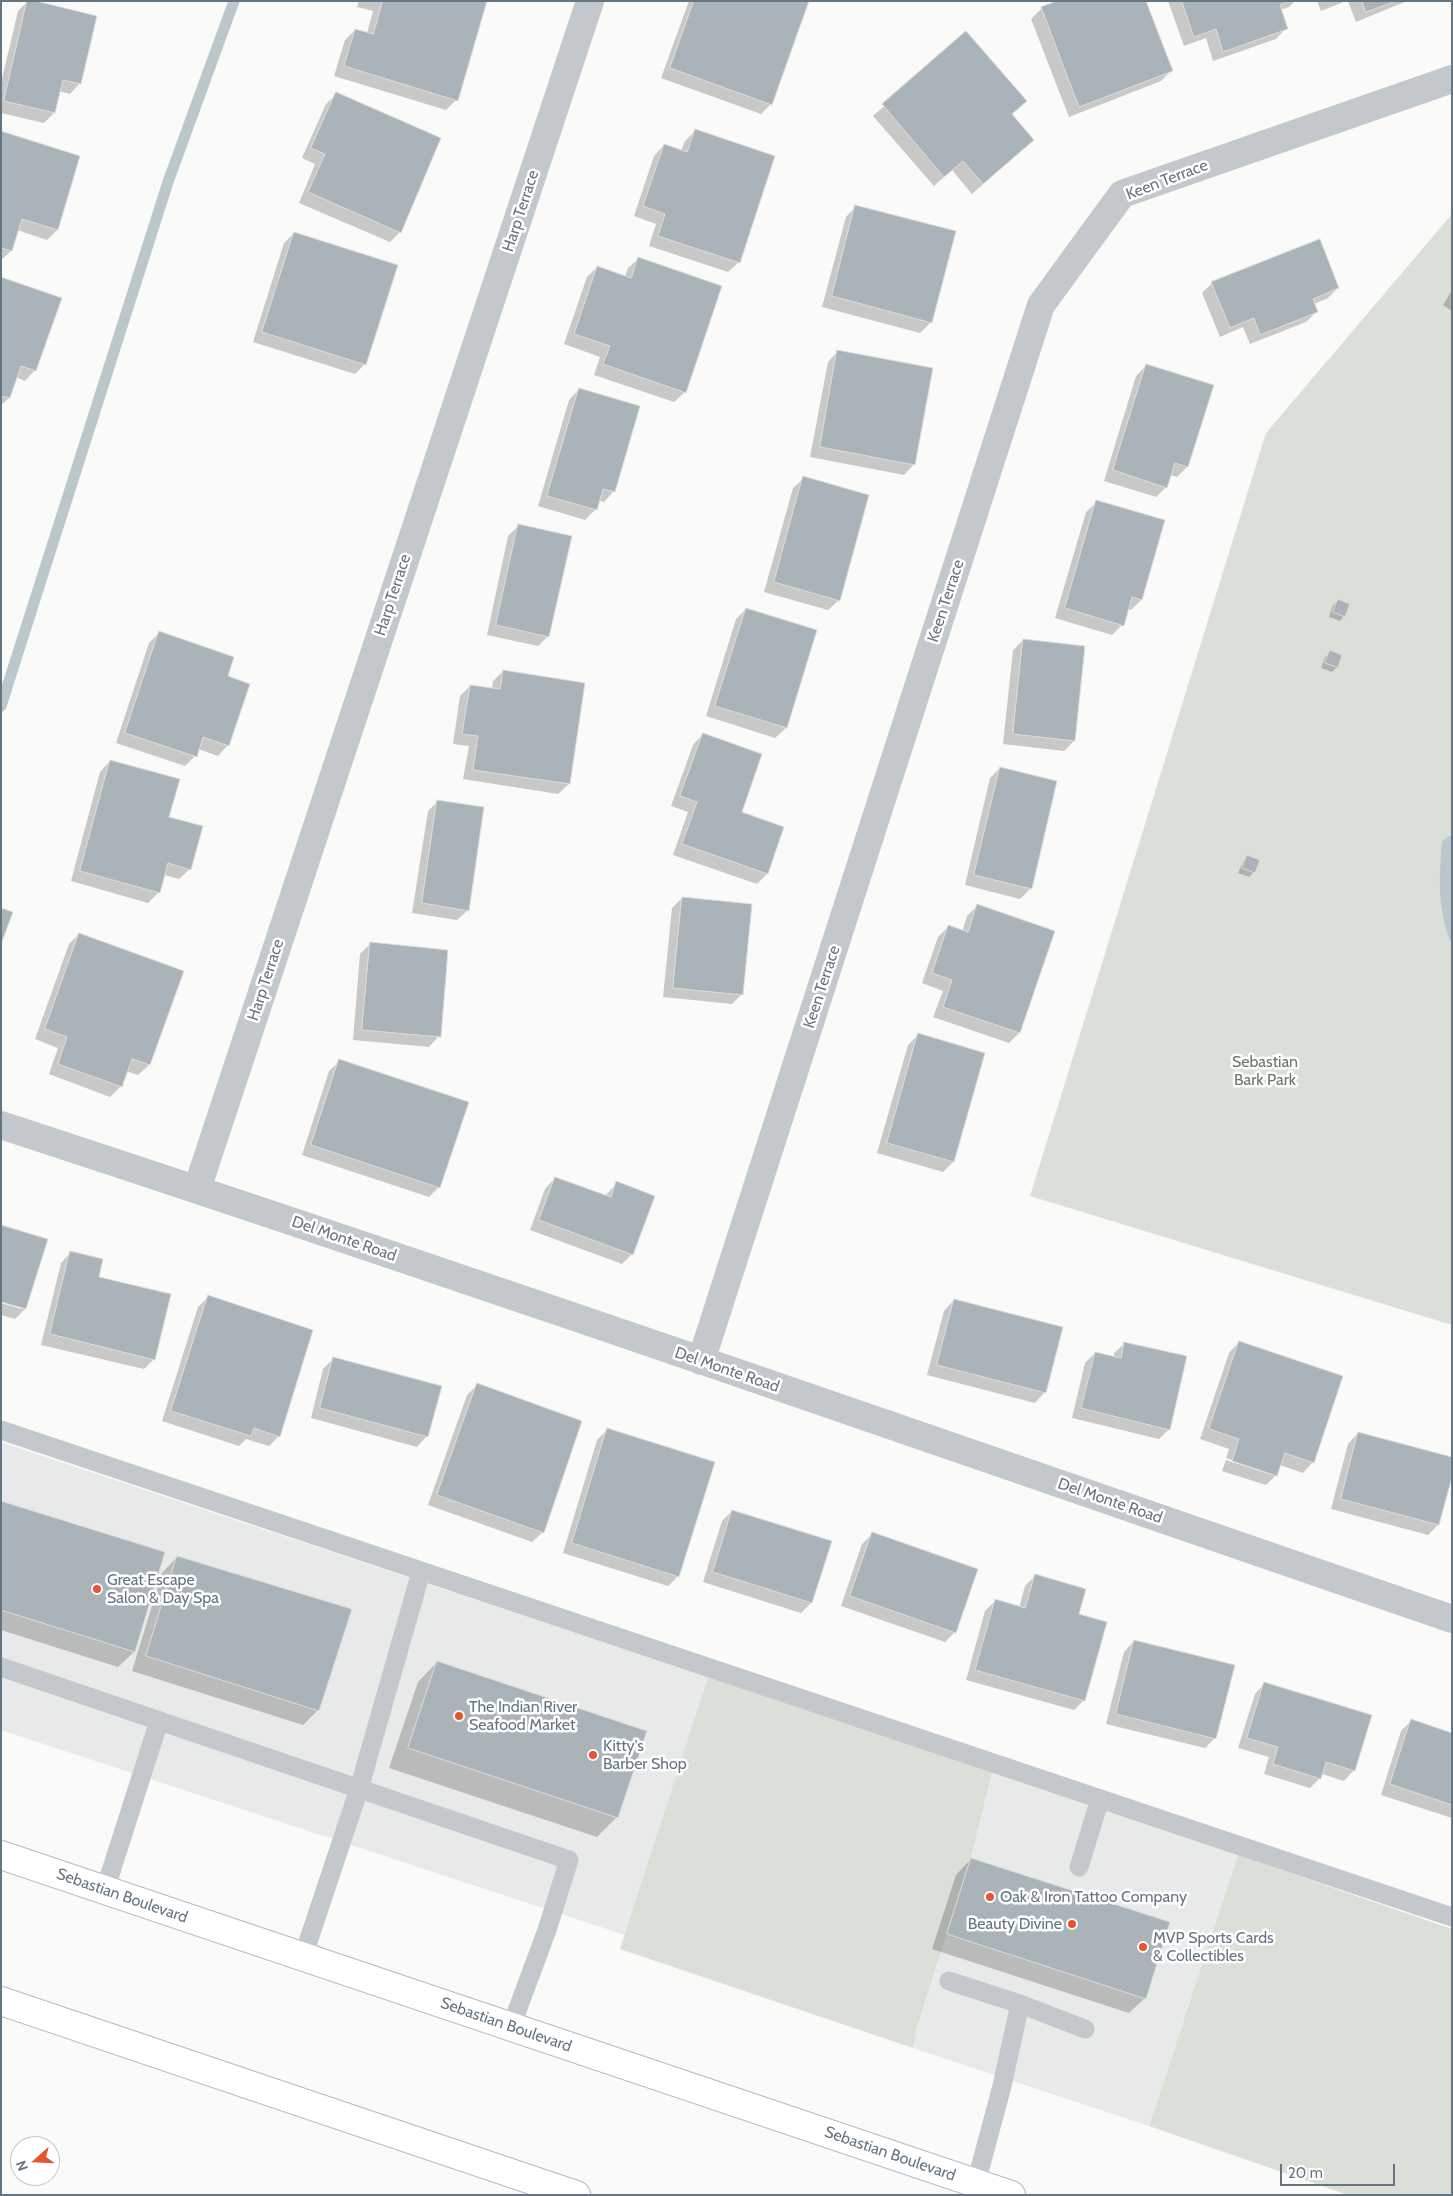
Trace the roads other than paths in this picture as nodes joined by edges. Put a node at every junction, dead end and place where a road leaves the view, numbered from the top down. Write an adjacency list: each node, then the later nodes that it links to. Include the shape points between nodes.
1 (590, 1): 4 (street, Harp Terrace)
2 (1452, 79): 5 (street, Keen Terrace, via 1122,194 1041,305)
3 (1, 1125): 4 (street, Del Monte Road)
4 (197, 1189): 5 (street, Del Monte Road)
5 (701, 1361): 8 (street, Del Monte Road)
6 (1, 1430): 7 (lane)
7 (421, 1572): 11 (lane); 12 (lane)
8 (1452, 1619)
9 (1, 1667): 10 (lane)
10 (159, 1721): 11 (lane); 15 (lane)
11 (359, 1789): 17 (lane); 21 (lane, via 569,1860)
12 (1100, 1799): 14 (lane); 16 (lane)
13 (1, 1855): 15 (main road, Sebastian Boulevard)
14 (1079, 1867)
15 (105, 1890): 17 (main road, Sebastian Boulevard)
16 (1452, 1917)
17 (303, 1957): 21 (main road, Sebastian Boulevard)
18 (949, 1980): 20 (lane)
19 (1, 2001): 24 (main road)
20 (1020, 2004): 22 (lane); 23 (lane)
21 (511, 2027): 23 (main road, Sebastian Boulevard)
22 (1085, 2029)
23 (976, 2183): 25 (main road, Sebastian Boulevard)
24 (576, 2195)
25 (1011, 2195)

